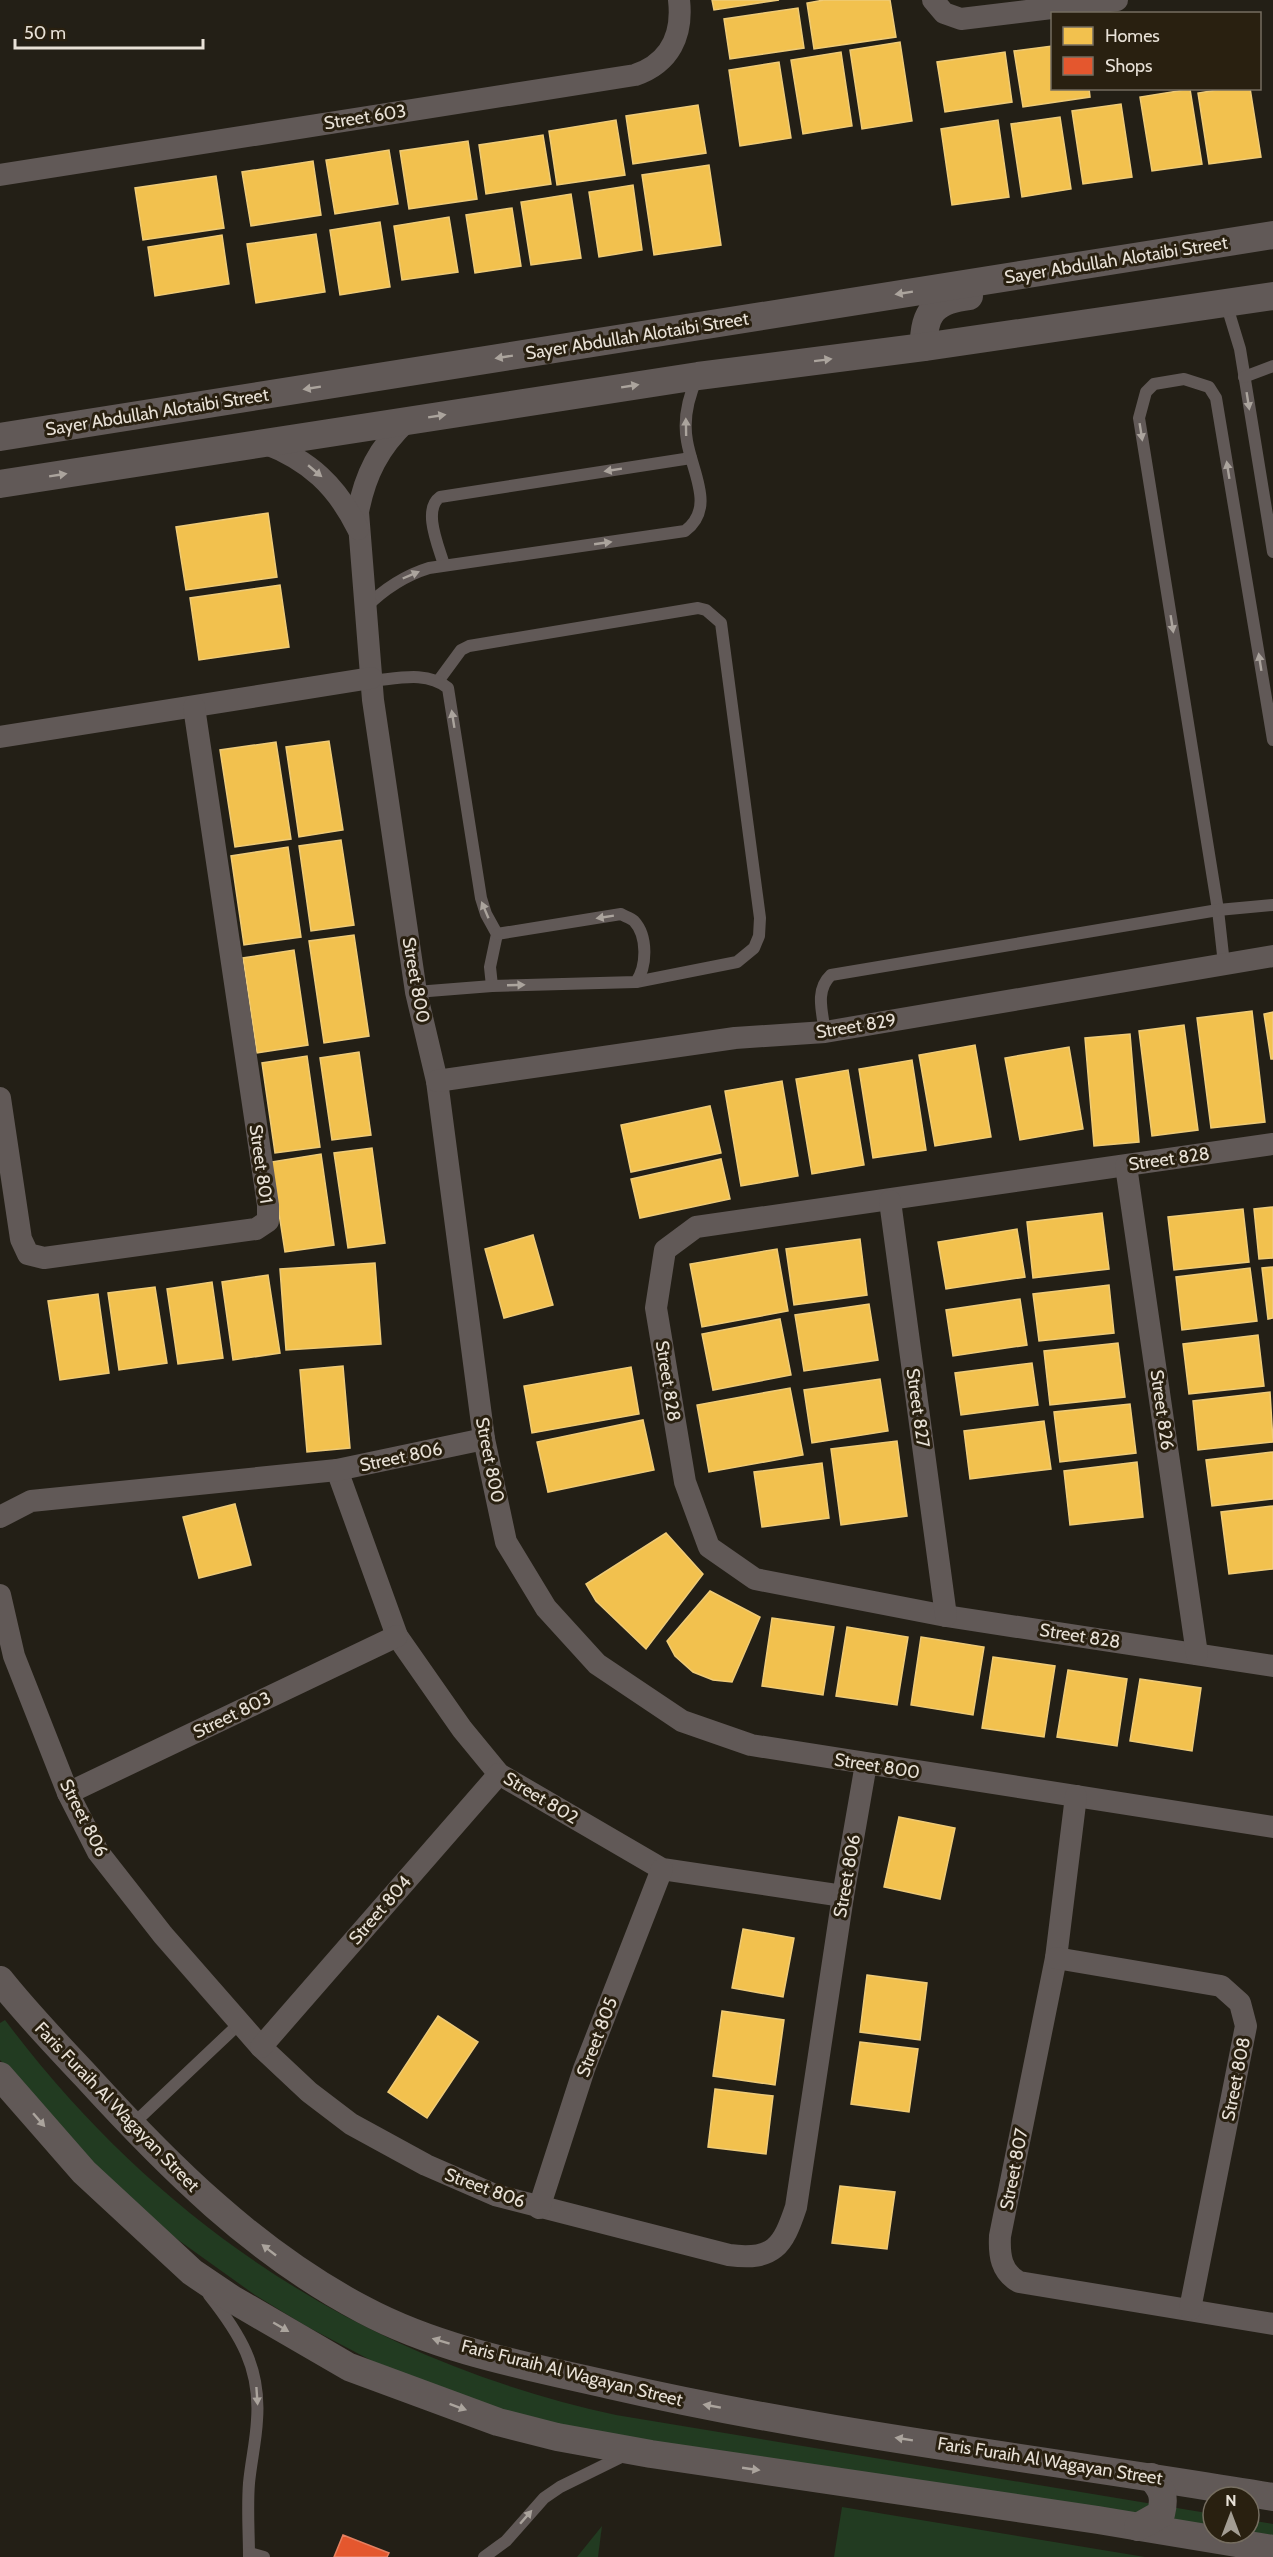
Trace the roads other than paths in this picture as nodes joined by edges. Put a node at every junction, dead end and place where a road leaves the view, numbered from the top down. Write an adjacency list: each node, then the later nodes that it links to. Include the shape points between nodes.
1 (679, 0): 4 (street, Street 603, via 680,27 672,48 659,63 635,75)
2 (933, 0): 3 (street, via 944,13 961,19)
3 (1117, 0)
4 (0, 175)
5 (1273, 234): 6 (street, Sayer Abdullah Alotaibi Street)
6 (1092, 264): 9 (street, via 1038,287 942,302 926,321); 14 (street, Sayer Abdullah Alotaibi Street, one-way to 14)
7 (1273, 296): 8 (street)
8 (1226, 303): 9 (street); 12 (lane)
9 (924, 347): 11 (street, one-way to 9)
10 (1273, 366): 12 (lane)
11 (698, 376): 13 (street, one-way to 11); 16 (lane, one-way to 11, via 685,424)
12 (1244, 377): 19 (lane, one-way to 19)
13 (407, 421): 15 (street); 18 (street, Street 800, via 372,464 361,495)
14 (0, 437)
15 (264, 443): 17 (street, one-way to 15); 18 (street, Street 800, one-way to 18, via 304,461 321,475 336,491)
16 (692, 458): 20 (lane, one-way to 16, via 685,531 702,508); 20 (lane, one-way to 20, via 440,497 431,512)
17 (0, 484)
18 (358, 529): 21 (street, Street 800)
19 (1273, 552)
20 (444, 565): 21 (lane, one-way to 20, via 400,580)
21 (364, 609): 22 (street, Street 800)
22 (370, 680): 23 (lane, via 425,676); 24 (street); 34 (street, Street 800)
23 (439, 680): 29 (lane, one-way to 23, via 481,898 448,688); 32 (lane, via 461,650 469,646 698,608 721,623 760,918 759,936 754,948 737,962)
24 (194, 707): 25 (street); 37 (street, Street 801, via 268,1221 256,1229 44,1258 28,1254 21,1239)
25 (0, 737)
26 (1273, 740): 28 (lane, one-way to 28, via 1216,398 1209,387 1184,379 1154,384 1146,392 1139,418)
27 (1273, 905): 28 (lane)
28 (1218, 910): 31 (lane); 35 (lane, via 831,975 820,992)
29 (497, 934): 32 (lane, one-way to 29, via 645,963 642,936 634,921 621,914); 33 (lane, via 490,967)
30 (1273, 956): 31 (street, Street 829)
31 (1224, 964): 35 (street, Street 829)
32 (636, 982): 33 (lane, one-way to 32)
33 (492, 986): 34 (lane)
34 (416, 992): 36 (street, Street 800)
35 (825, 1032): 36 (street, Street 829, via 735,1038)
36 (437, 1081): 41 (street, Street 800)
37 (0, 1098)
38 (1273, 1144): 39 (street, Street 828)
39 (1126, 1166): 40 (street, Street 828); 47 (street, Street 826)
40 (890, 1201): 45 (street, Street 827); 45 (street, Street 828, via 696,1227 665,1250 656,1308 684,1482 708,1547 755,1579)
41 (484, 1439): 42 (street, Street 806); 49 (street, Street 800, via 506,1542 546,1608 597,1664 682,1721 751,1745)
42 (338, 1470): 43 (street, Street 806, via 31,1501); 46 (street, Street 802)
43 (0, 1517)
44 (0, 1595): 51 (street, Street 806, via 14,1656)
45 (946, 1616): 47 (street, Street 828)
46 (397, 1636): 50 (street, Street 802, via 462,1729); 51 (street, Street 803)
47 (1197, 1654): 48 (street, Street 828)
48 (1273, 1666)
49 (866, 1764): 52 (street, Street 800); 55 (street, Street 806)
50 (499, 1774): 54 (street, Street 802); 59 (street, Street 804)
51 (68, 1793): 58 (street, Street 806, via 98,1852 163,1935)
52 (1076, 1796): 53 (street, Street 800); 56 (street, Street 807)
53 (1273, 1827)
54 (662, 1869): 55 (street, Street 802); 62 (street, Street 805, via 584,2069)
55 (843, 1896): 62 (street, Street 806, via 796,2206 781,2241 754,2258 729,2255)
56 (1056, 1958): 64 (street, Street 808, via 1221,1986 1240,2003 1246,2026); 64 (street, Street 807, via 1000,2236 1001,2260 1011,2277 1019,2282)
57 (0, 1980): 61 (street, Faris Furaih Al Wagayan Street)
58 (240, 2023): 59 (street, Street 806); 61 (lane)
59 (261, 2047): 62 (street, Street 806, via 351,2124 450,2177)
60 (0, 2076): 63 (street, one-way to 63, via 84,2172)
61 (131, 2126): 67 (street, Faris Furaih Al Wagayan Street, one-way to 61, via 669,2398 522,2365 422,2335 364,2310 273,2254 205,2198)
62 (539, 2208)
63 (192, 2272): 66 (street, one-way to 66, via 349,2367 498,2422); 74 (lane, one-way to 74, via 234,2325 255,2376 258,2417 249,2483)
64 (1190, 2309): 65 (street, Street 807)
65 (1273, 2324)
66 (632, 2451): 69 (street, one-way to 69); 71 (lane, one-way to 66, via 531,2511 560,2487)
67 (1151, 2477): 68 (street, Faris Furaih Al Wagayan Street); 69 (street, via 1161,2488 1164,2499 1161,2514)
68 (1201, 2486)
69 (1138, 2527): 70 (street)
70 (1201, 2535)
71 (506, 2541): 76 (lane); 77 (lane)
72 (1257, 2545): 73 (street)
73 (1273, 2549)
74 (249, 2555): 75 (lane)
75 (264, 2557)
76 (484, 2557)
77 (501, 2557)

